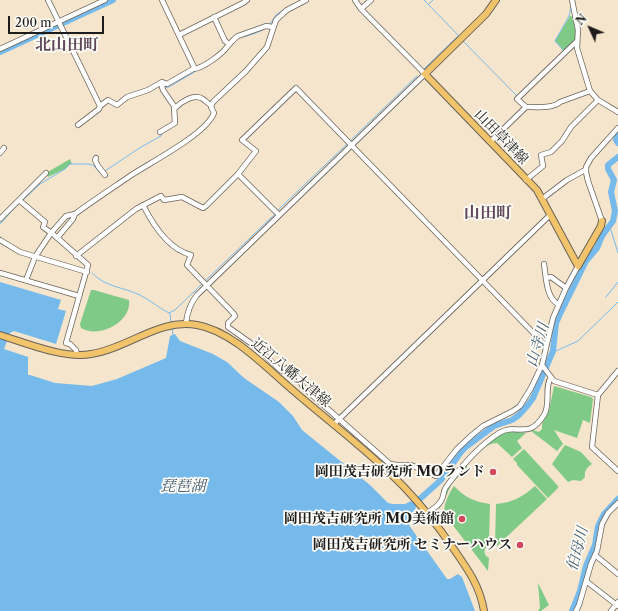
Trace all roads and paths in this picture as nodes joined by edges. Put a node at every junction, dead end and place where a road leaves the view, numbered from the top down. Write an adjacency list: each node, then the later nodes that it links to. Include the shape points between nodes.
1 (48, 0): 12 (street)
2 (105, 0): 12 (street)
3 (162, 0): 14 (street)
4 (247, 0): 11 (street)
5 (306, 0): 13 (street, via 281,15)
6 (355, 0): 10 (street)
7 (371, 0): 10 (street)
8 (496, 0): 19 (main road, via 486,14)
9 (572, 0): 15 (street, via 578,30)
10 (361, 9): 19 (street)
11 (214, 18): 14 (street); 16 (street)
12 (59, 24): 17 (street); 24 (street)
13 (273, 27): 16 (street, via 266,26 238,36); 23 (street, via 267,47)
14 (179, 35): 18 (street, via 194,66)
15 (577, 40): 21 (street, via 577,48); 25 (street, via 517,99)
16 (229, 44): 18 (street, via 215,58)
17 (0, 49)
18 (193, 69): 20 (street)
19 (425, 74): 31 (main road, 山田草津線); 32 (street)
20 (164, 83): 24 (street, via 127,97 117,107 108,100); 26 (street, via 163,90)
21 (590, 90): 22 (street); 25 (street, via 557,105)
22 (598, 100): 27 (street); 40 (street, via 551,152 541,155 544,166)
23 (211, 105): 26 (street, via 202,98 196,98 185,100); 45 (street, via 214,113 212,118 198,132)
24 (100, 106): 28 (street)
25 (526, 107): 31 (street)
26 (175, 108): 30 (street, via 175,123)
27 (618, 112)
28 (78, 126)
29 (618, 128): 36 (street, via 591,158)
30 (160, 132)
31 (490, 142): 40 (main road, 山田草津線)
32 (349, 143): 38 (street, via 296,88 242,140 256,152); 44 (street); 60 (street)
33 (4, 148): 34 (street)
34 (0, 153)
35 (96, 158): 39 (street)
36 (585, 170): 41 (street); 48 (street)
37 (46, 173): 42 (street)
38 (238, 174): 43 (street, via 203,208 182,197 164,200 161,196); 44 (street)
39 (105, 175)
40 (526, 180): 41 (main road, 山田草津線)
41 (542, 199): 46 (main road, 山田草津線)
42 (19, 200): 47 (street); 49 (street, via 45,222 43,227)
43 (143, 205): 52 (street); 61 (street, via 154,227 179,251 191,255 187,265)
44 (277, 213): 61 (street)
45 (75, 214): 49 (street, via 66,216); 50 (street)
46 (550, 215): 55 (main road, 山田草津線); 60 (street)
47 (0, 219)
48 (602, 221): 55 (main road)
49 (51, 233): 50 (street); 53 (street)
50 (57, 238): 52 (street)
51 (0, 240): 53 (street, via 20,252)
52 (76, 256): 56 (street, via 88,265)
53 (35, 257): 56 (street); 59 (street)
54 (544, 264): 58 (street)
55 (578, 266): 62 (street)
56 (86, 272): 63 (street)
57 (0, 273): 59 (street)
58 (546, 278): 62 (street, via 551,277); 64 (street, via 550,294)
59 (26, 280): 63 (street)
60 (482, 281): 67 (street); 73 (street)
61 (204, 283): 65 (street, via 191,303); 73 (street, via 234,314 228,327 259,349 280,370 291,368 301,385)
62 (566, 288): 64 (street)
63 (79, 296): 68 (street, via 66,343 76,350)
64 (558, 304): 67 (street)
65 (186, 324): 68 (main road, 近江八幡大津線, via 171,325 103,352); 74 (main road, 近江八幡大津線, via 209,328 233,340)
66 (0, 335): 68 (main road, 近江八幡大津線)
67 (546, 346): 69 (street)
68 (77, 355)
69 (542, 366): 71 (street); 73 (street, via 520,406 483,426 472,435 457,449 436,476 411,465 390,464)
70 (618, 371): 72 (street)
71 (549, 375): 72 (street, via 554,381); 77 (street, via 547,410 536,425 530,430 500,432 468,461 445,488 441,501)
72 (598, 395): 75 (street, via 592,448)
73 (340, 419): 74 (street)
74 (333, 425): 77 (main road, 近江八幡大津線, via 391,474)
75 (618, 471)
76 (618, 503): 78 (street, via 602,524)
77 (427, 513): 82 (main road, 近江八幡大津線, via 471,574)
78 (595, 555): 79 (street); 80 (street)
79 (618, 574)
80 (586, 580): 81 (street); 83 (street)
81 (617, 604): 84 (street)
82 (484, 611)
83 (576, 611)
84 (611, 611)

